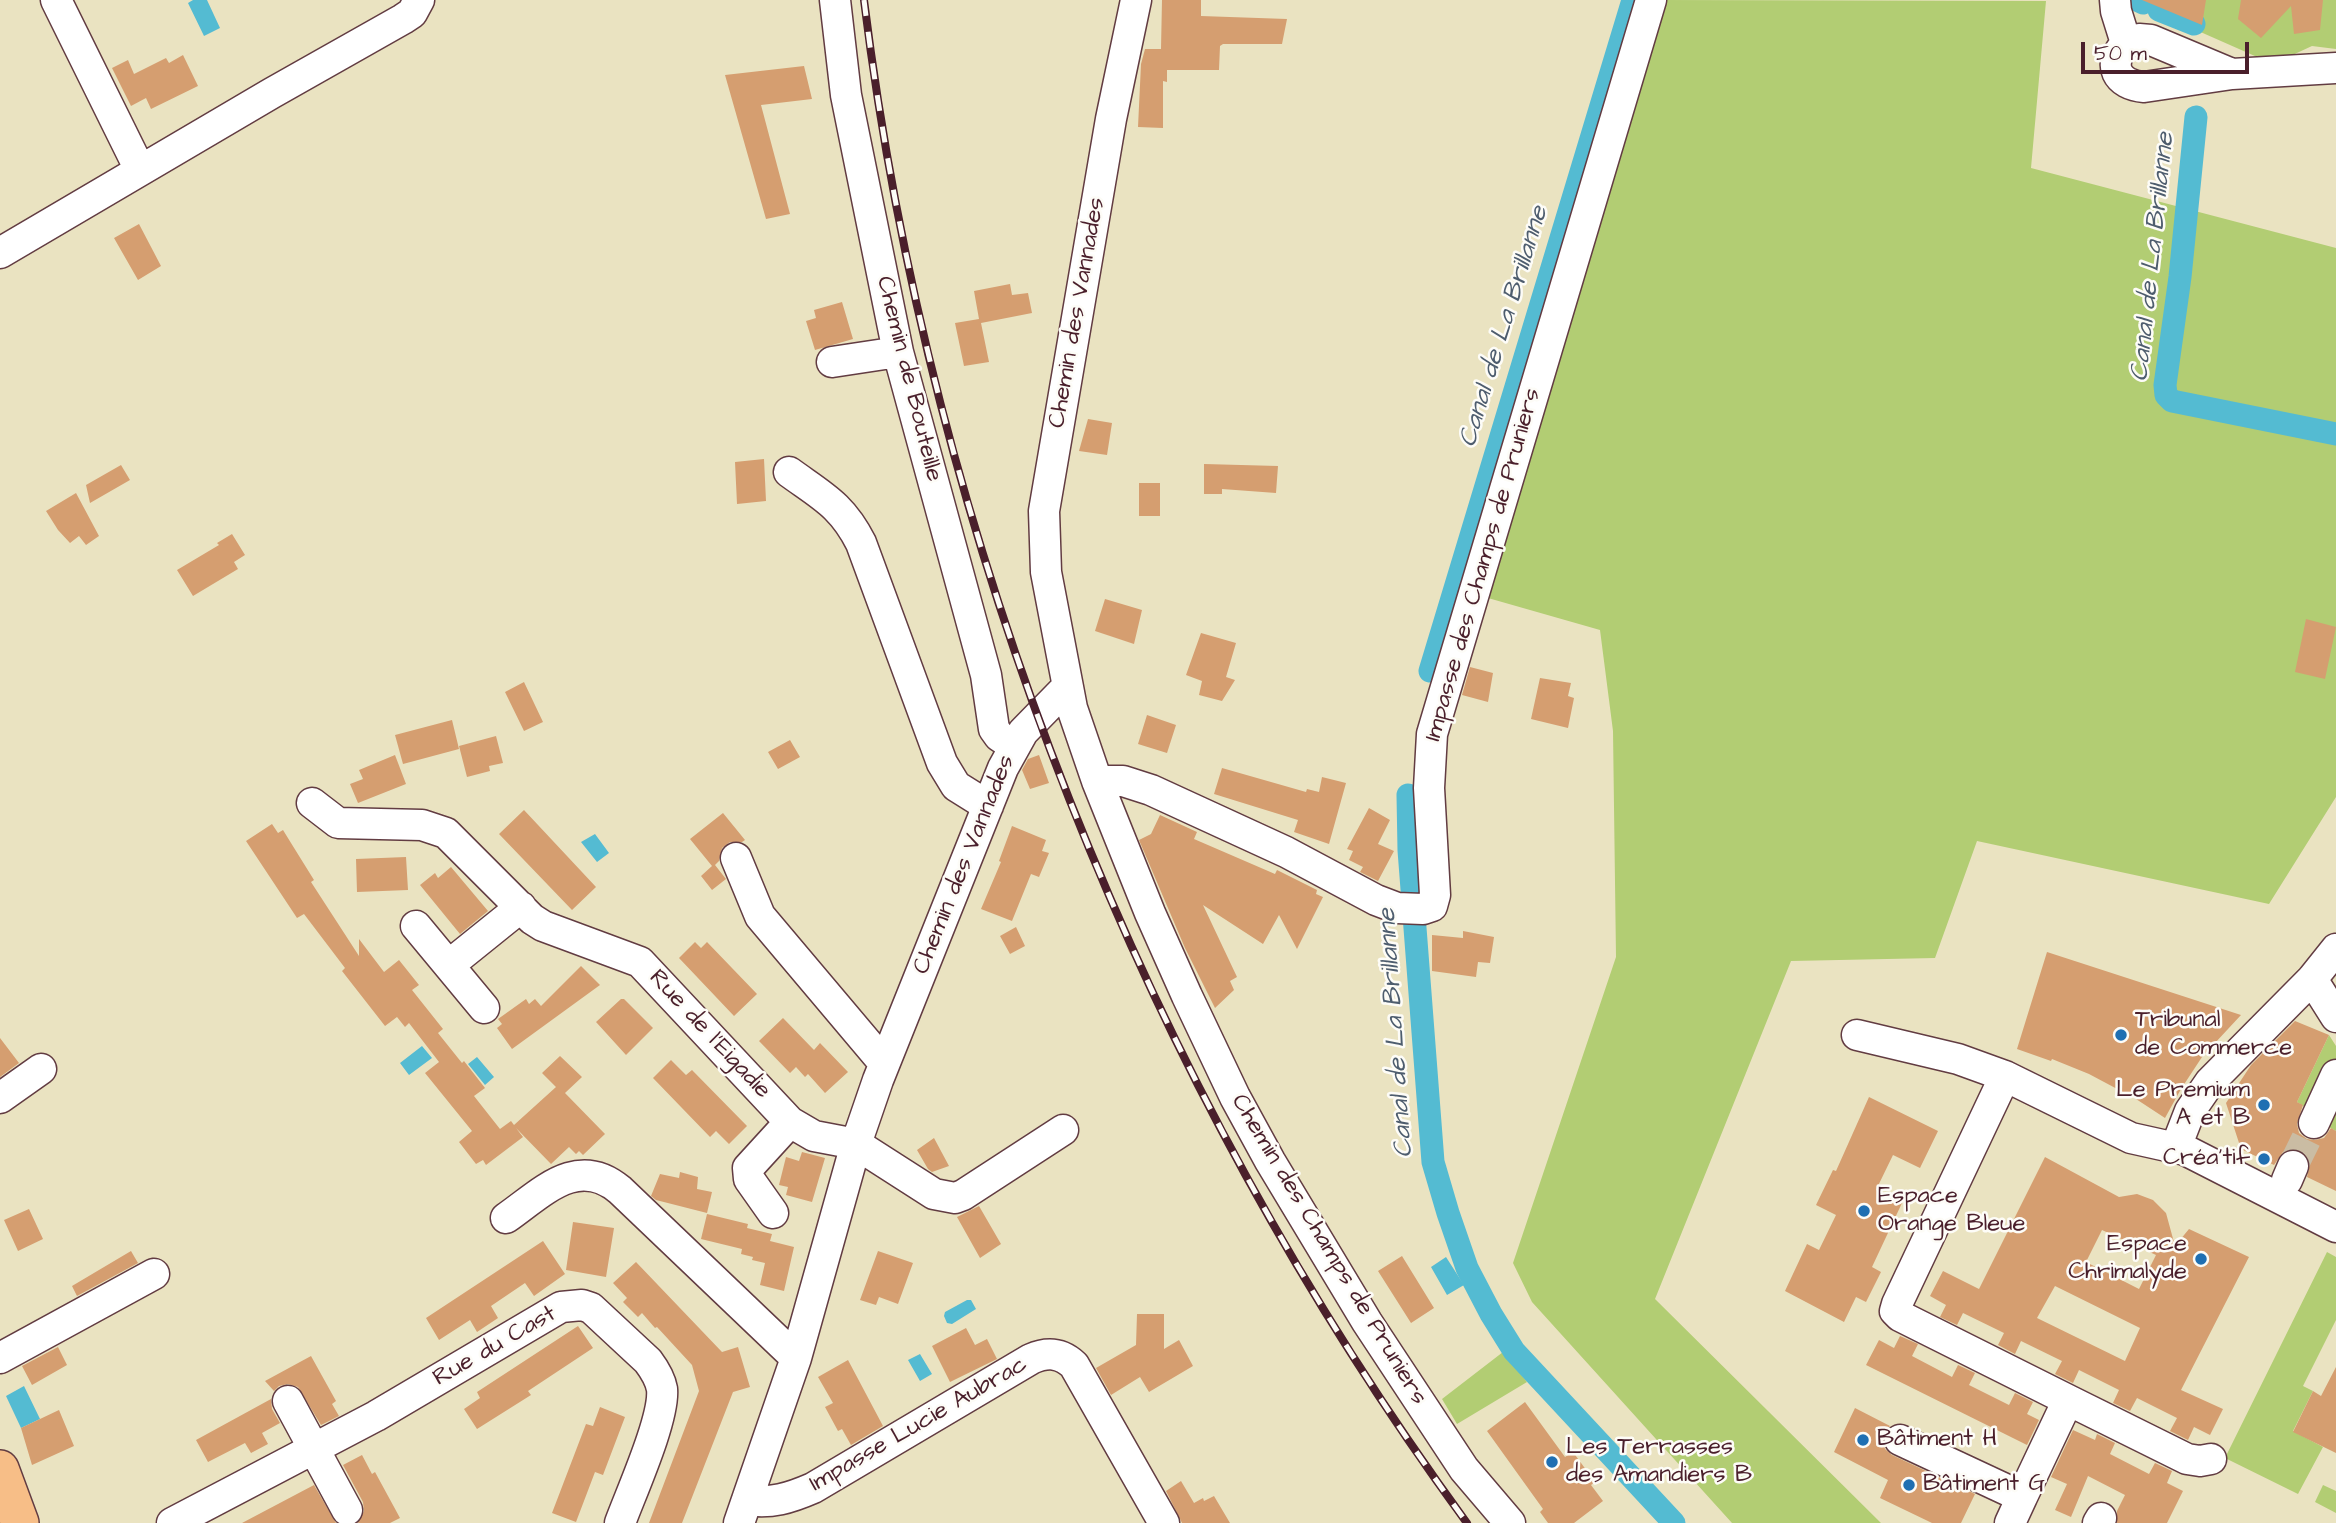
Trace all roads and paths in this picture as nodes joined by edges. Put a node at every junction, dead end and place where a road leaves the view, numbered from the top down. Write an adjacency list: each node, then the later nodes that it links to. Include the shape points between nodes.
1 (56, 0): 10 (street)
2 (419, 0): 10 (street, via 403,19)
3 (835, 0): 12 (street, Chemin de Bouteille, via 846,95)
4 (1136, 0): 15 (street, Chemin des Vannades, via 1111,119 1044,511 1046,572)
5 (1651, 0): 17 (street, Impasse des Champs de Pruniers, via 1432,734 1432,906 1414,909 1377,900 1151,789 1123,781)
6 (2115, 0): 7 (street)
7 (2126, 43): 9 (street, via 2151,40); 9 (street, via 2118,54 2117,70 2121,79 2133,86)
8 (2336, 68): 9 (street)
9 (2232, 74)
10 (140, 170): 11 (street)
11 (0, 253)
12 (898, 352): 13 (street); 16 (street, Chemin de Bouteille, via 986,675 994,729)
13 (832, 362)
14 (789, 472): 19 (street, via 837,507 852,525 942,763 956,786)
15 (1067, 687): 16 (street, Chemin des Vannades); 17 (street, Chemin des Champs de Pruniers)
16 (1014, 746): 19 (street, Chemin des Vannades)
17 (1097, 781): 58 (street, Chemin des Champs de Pruniers, via 1181,984 1270,1161 1437,1429)
18 (312, 803): 21 (street, Rue de l'Eigadie, via 338,823 422,825 446,833)
19 (988, 806): 29 (street, Chemin des Vannades)
20 (736, 858): 29 (street, via 760,916)
21 (521, 908): 24 (street); 34 (street, Rue de l'Eigadie, via 543,926 640,962)
22 (416, 926): 24 (street)
23 (2336, 949): 25 (street)
24 (449, 965): 26 (street)
25 (2312, 979): 27 (street); 38 (street, via 2210,1083 2190,1111)
26 (484, 1008)
27 (2336, 1017)
28 (1857, 1035): 32 (street, via 1958,1059)
29 (884, 1063): 37 (street, Chemin des Vannades)
30 (41, 1069): 33 (street)
31 (2336, 1075): 35 (street)
32 (2005, 1076): 38 (street, via 2131,1138); 45 (street, via 1895,1311)
33 (0, 1098)
34 (790, 1122): 37 (street, Rue de l'Eigadie, via 814,1136); 39 (street, via 748,1168 747,1174)
35 (2314, 1123)
36 (1063, 1130): 37 (street, via 954,1198 923,1189)
37 (856, 1144): 43 (street, Chemin des Vannades)
38 (2176, 1147): 41 (street)
39 (773, 1213)
40 (506, 1218): 43 (street, via 560,1181 582,1175 604,1179)
41 (2336, 1227)
42 (154, 1274): 44 (street)
43 (796, 1357): 53 (street, Chemin des Vannades)
44 (0, 1358)
45 (2068, 1400): 49 (street, via 2187,1459); 52 (street)
46 (288, 1401): 48 (street)
47 (1900, 1440): 52 (street)
48 (314, 1449): 51 (street); 55 (street, Rue du Cast); 56 (street, Rue du Cast, via 561,1307 582,1305 591,1308 648,1361 661,1386 659,1417)
49 (2211, 1459)
50 (0, 1469): 54 (main road)
51 (347, 1510)
52 (2016, 1510)
53 (743, 1511): 57 (street, Impasse Lucie Aubrac, via 813,1488 1048,1353 1074,1365)
54 (20, 1523)
55 (172, 1523)
56 (620, 1523)
57 (1164, 1523)
58 (1510, 1523)

